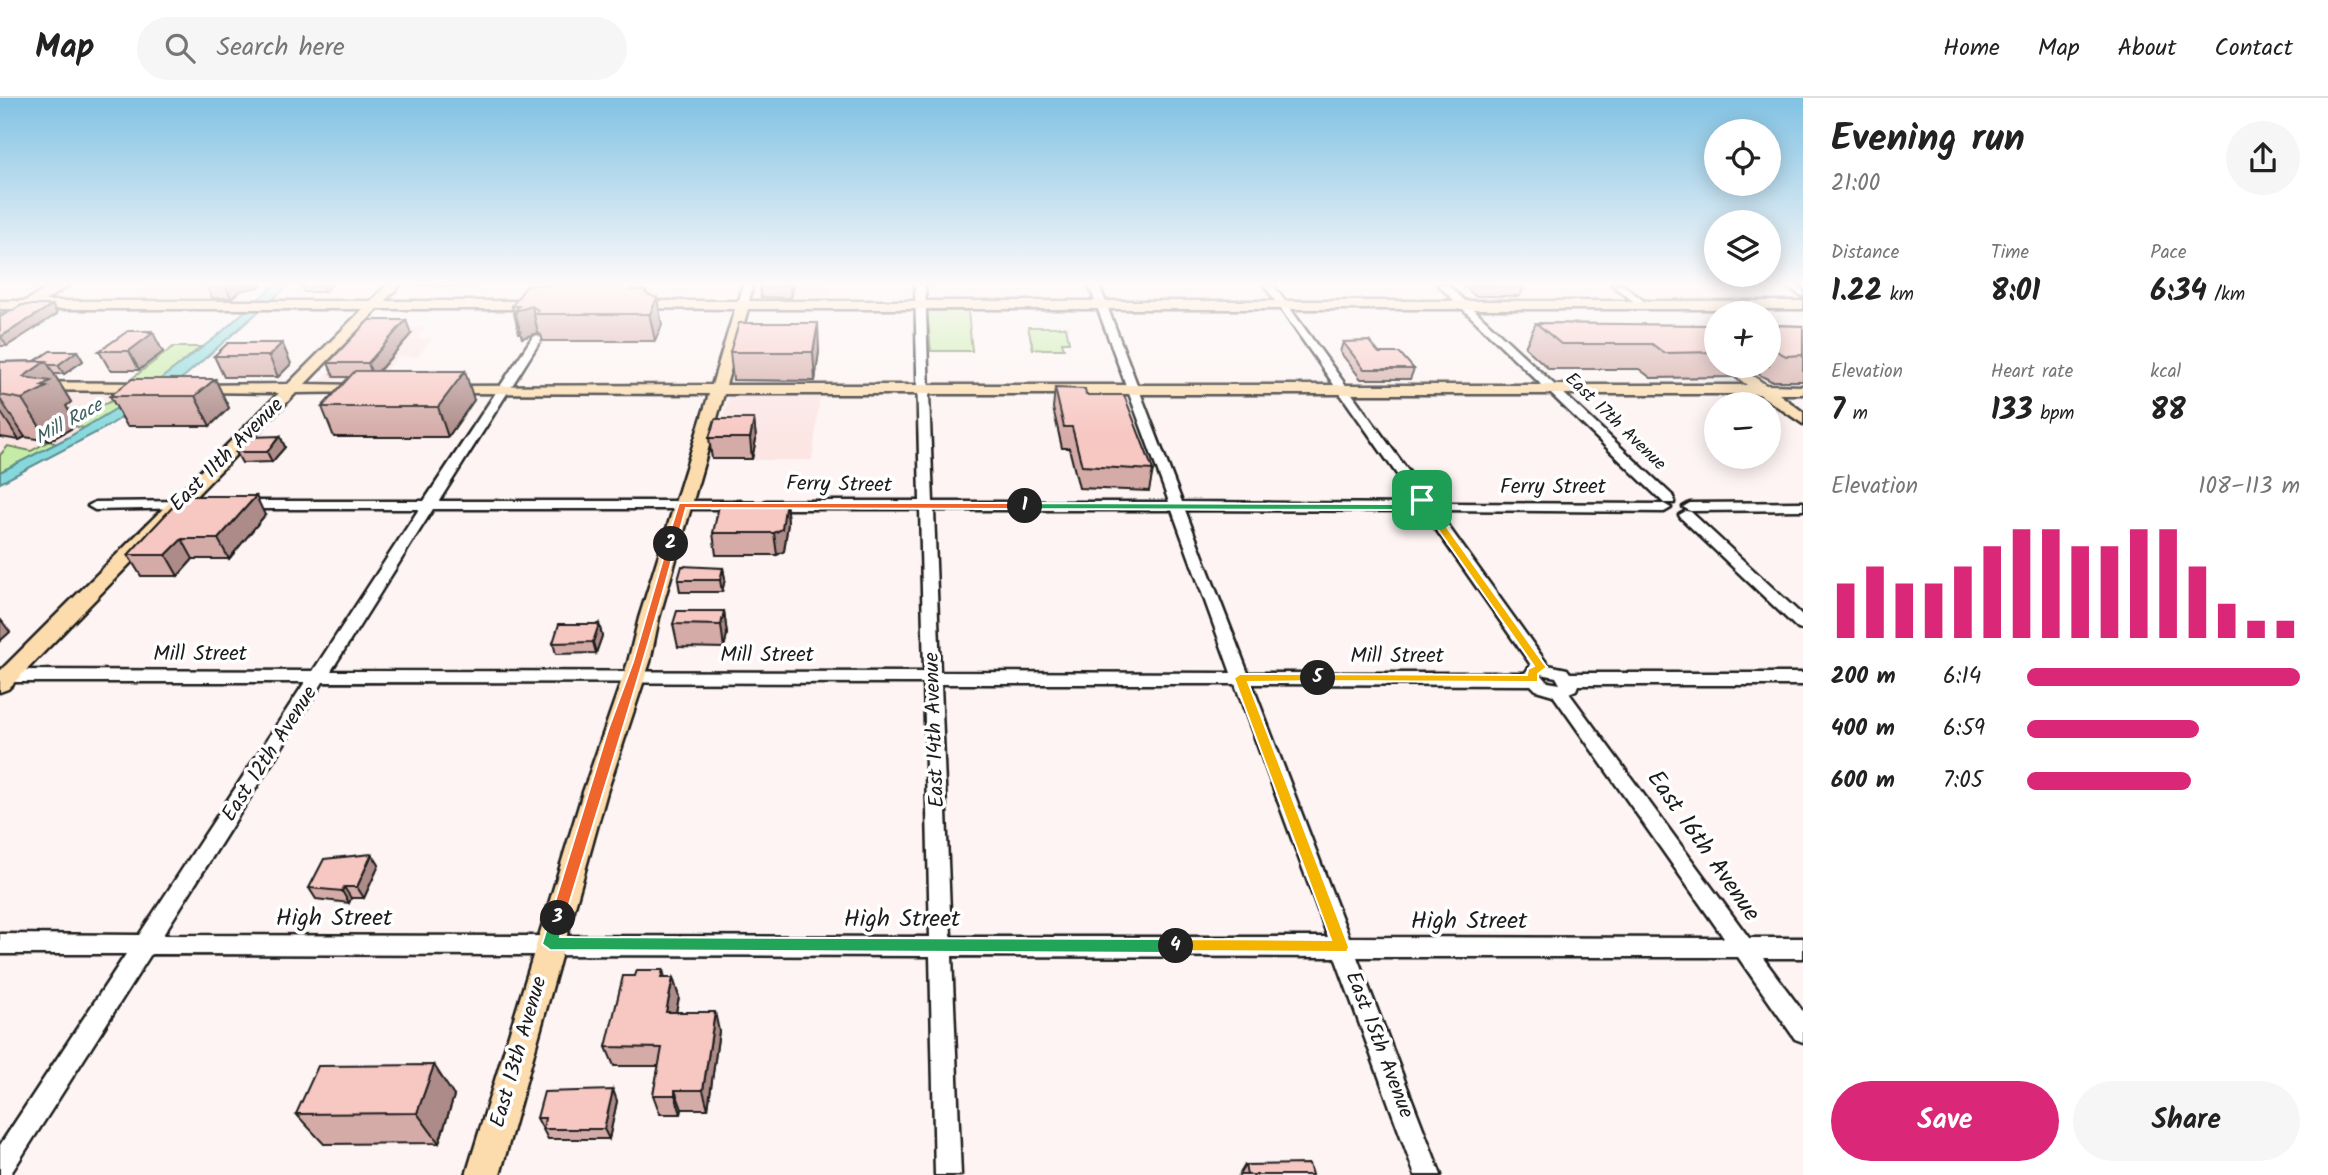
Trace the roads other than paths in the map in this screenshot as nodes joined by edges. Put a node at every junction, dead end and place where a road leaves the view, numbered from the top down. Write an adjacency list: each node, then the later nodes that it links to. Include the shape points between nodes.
1 (350, 335): 10 (main road, East 11th Avenue)
2 (734, 335): 13 (main road, East 13th Avenue)
3 (921, 335): 15 (street, East 14th Avenue)
4 (1112, 335): 16 (street, East 15th Avenue)
5 (1304, 335): 17 (street)
6 (1496, 335): 20 (street, East 17th Avenue)
7 (537, 338): 14 (street, East 12th Avenue)
8 (1746, 378): 18 (main road)
9 (0, 386): 10 (main road)
10 (293, 389): 11 (main road); 24 (main road, East 11th Avenue)
11 (380, 389)
12 (425, 389): 14 (main road)
13 (717, 389): 14 (main road); 15 (main road); 28 (main road, East 13th Avenue)
14 (505, 390): 27 (street, East 12th Avenue)
15 (923, 390): 16 (main road); 31 (street, East 14th Avenue)
16 (1132, 390): 17 (main road); 32 (street, East 15th Avenue)
17 (1343, 390): 20 (main road); 22 (street)
18 (1764, 390): 19 (main road); 20 (main road); 21 (main road)
19 (1803, 390)
20 (1555, 391): 23 (street, East 17th Avenue)
21 (1803, 419)
22 (1418, 503): 32 (street, Ferry Street); 33 (street)
23 (1667, 504): 33 (street, Ferry Street); 34 (street)
24 (177, 505): 25 (street); 29 (street); 41 (main road, East 11th Avenue)
25 (200, 505)
26 (229, 505): 27 (street, Ferry Street)
27 (431, 505): 28 (street, Ferry Street); 37 (street, East 12th Avenue)
28 (682, 505): 31 (street, Ferry Street); 38 (main road, East 13th Avenue)
29 (95, 506)
30 (1803, 506): 34 (street)
31 (926, 507): 32 (street, Ferry Street); 39 (street, East 14th Avenue)
32 (1176, 507): 40 (street, East 15th Avenue)
33 (1437, 511): 36 (street)
34 (1688, 511): 35 (street)
35 (1803, 625)
36 (1537, 673): 40 (street, Mill Street); 43 (street, via 1542,686)
37 (320, 677): 38 (street, Mill Street); 41 (street, Mill Street); 45 (street, East 12th Avenue)
38 (634, 677): 39 (street, Mill Street); 46 (main road, East 13th Avenue)
39 (933, 678): 40 (street, Mill Street); 47 (street, East 14th Avenue)
40 (1240, 678): 48 (street, East 15th Avenue)
41 (2, 679)
42 (1803, 679): 43 (street)
43 (1564, 685): 49 (street, East 16th Avenue)
44 (0, 944): 45 (street, High Street)
45 (147, 944): 46 (street, High Street); 52 (street, East 12th Avenue)
46 (550, 944): 47 (street, High Street); 53 (main road, East 13th Avenue)
47 (941, 945): 48 (street, High Street); 54 (street, East 14th Avenue)
48 (1342, 947): 49 (street, High Street); 55 (street, East 15th Avenue)
49 (1743, 948): 50 (street, High Street); 51 (street, East 16th Avenue)
50 (1803, 948)
51 (1803, 1031)
52 (0, 1168)
53 (483, 1175)
54 (948, 1175)
55 (1428, 1175)

